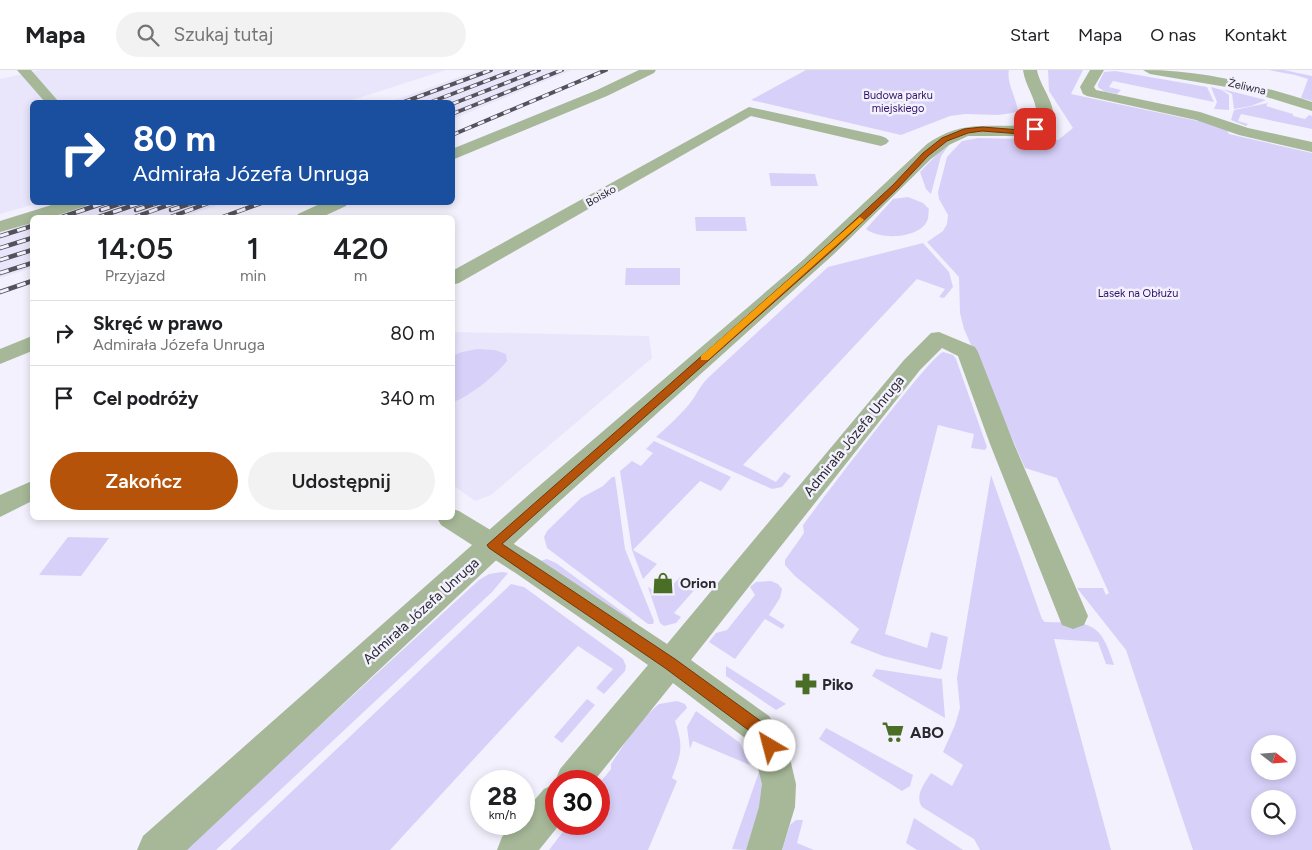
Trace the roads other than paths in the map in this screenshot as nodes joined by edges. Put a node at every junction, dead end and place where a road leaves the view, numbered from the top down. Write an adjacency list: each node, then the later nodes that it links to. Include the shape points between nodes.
1 (24, 70): 7 (street)
2 (649, 70): 11 (street)
3 (1030, 70): 24 (street, Admirała Józefa Unruga, via 1030,77 1046,111 1044,124 1021,132 982,129 944,139 833,245)
4 (1097, 70): 10 (street, via 1087,88 1092,93 1200,116 1244,132)
5 (1150, 70): 6 (street, Żeliwna)
6 (1229, 76): 8 (street, Żeliwna)
7 (50, 100)
8 (1312, 107)
9 (881, 141): 18 (street, Boisko, via 749,111)
10 (1312, 147)
11 (455, 154)
12 (70, 205): 14 (street)
13 (333, 205): 15 (street)
14 (38, 215)
15 (311, 215)
16 (30, 218): 17 (street)
17 (0, 227)
18 (455, 278)
19 (30, 344): 20 (street)
20 (0, 357)
21 (30, 491): 22 (street)
22 (0, 508)
23 (453, 520): 24 (street)
24 (493, 545): 26 (street); 29 (street, Admirała Józefa Unruga)
25 (1073, 616): 26 (street, Admirała Józefa Unruga, via 966,352 939,338 912,365)
26 (670, 663): 27 (street, Admirała Józefa Unruga); 31 (street, via 757,727 770,746 780,784 777,807)
27 (581, 770)
28 (545, 814): 30 (street)
29 (157, 850)
30 (515, 850)
31 (764, 850)

